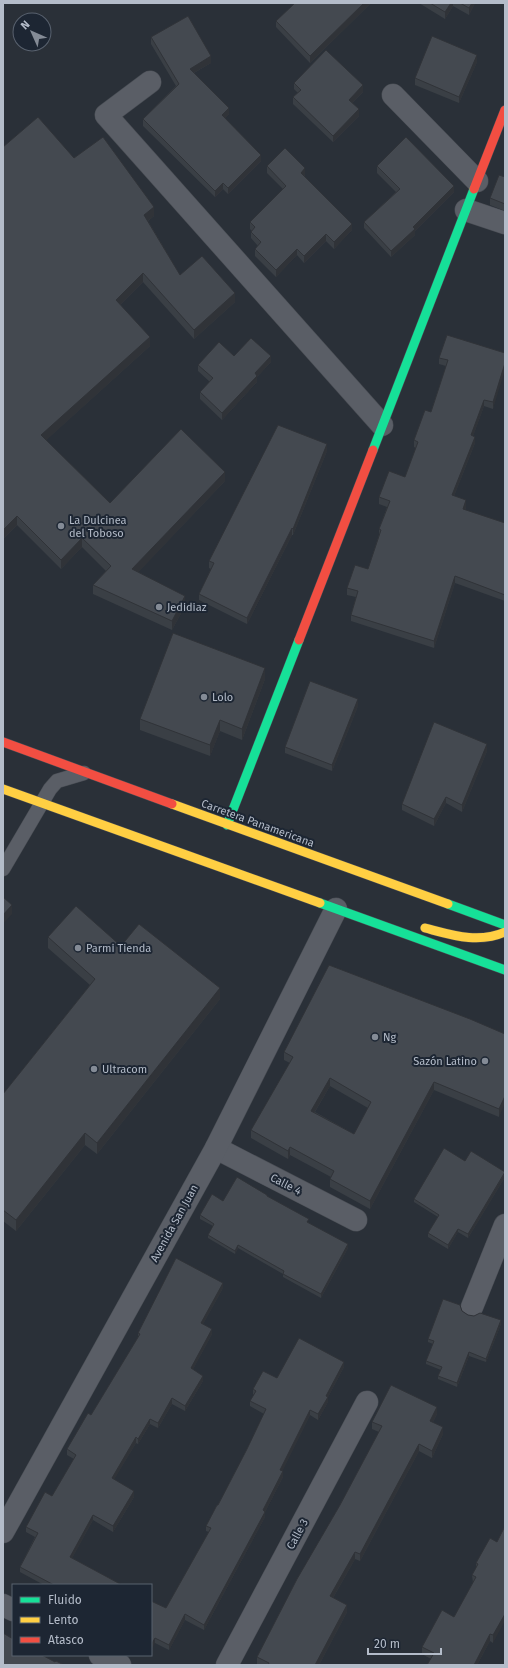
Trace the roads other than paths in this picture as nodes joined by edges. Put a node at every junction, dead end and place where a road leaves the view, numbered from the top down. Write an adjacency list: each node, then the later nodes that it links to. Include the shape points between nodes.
1 (150, 82): 7 (street, via 106,115)
2 (393, 95): 4 (street)
3 (505, 110): 4 (main road)
4 (478, 181): 5 (main road)
5 (466, 210): 6 (street); 7 (main road)
6 (505, 223)
7 (382, 425): 12 (main road)
8 (3, 742): 9 (main road, Carretera Panamericana)
9 (84, 773): 11 (lane, via 57,781); 12 (main road, Carretera Panamericana)
10 (3, 789): 11 (main road)
11 (42, 803): 13 (lane); 14 (main road)
12 (227, 825): 16 (main road, Carretera Panamericana)
13 (3, 869)
14 (336, 909): 15 (main road); 19 (street, Avenida San Juan)
15 (368, 920): 17 (main road, via 412,925 474,939 490,938); 18 (main road)
16 (505, 925)
17 (505, 932)
18 (505, 970)
19 (216, 1148): 20 (street, Calle 4); 24 (street, Avenida San Juan)
20 (356, 1220)
21 (505, 1225): 22 (street)
22 (472, 1307)
23 (367, 1402): 29 (street, Calle 3)
24 (3, 1532)
25 (3, 1605): 26 (street)
26 (12, 1610)
27 (102, 1656): 28 (street)
28 (120, 1665)
29 (227, 1665)

